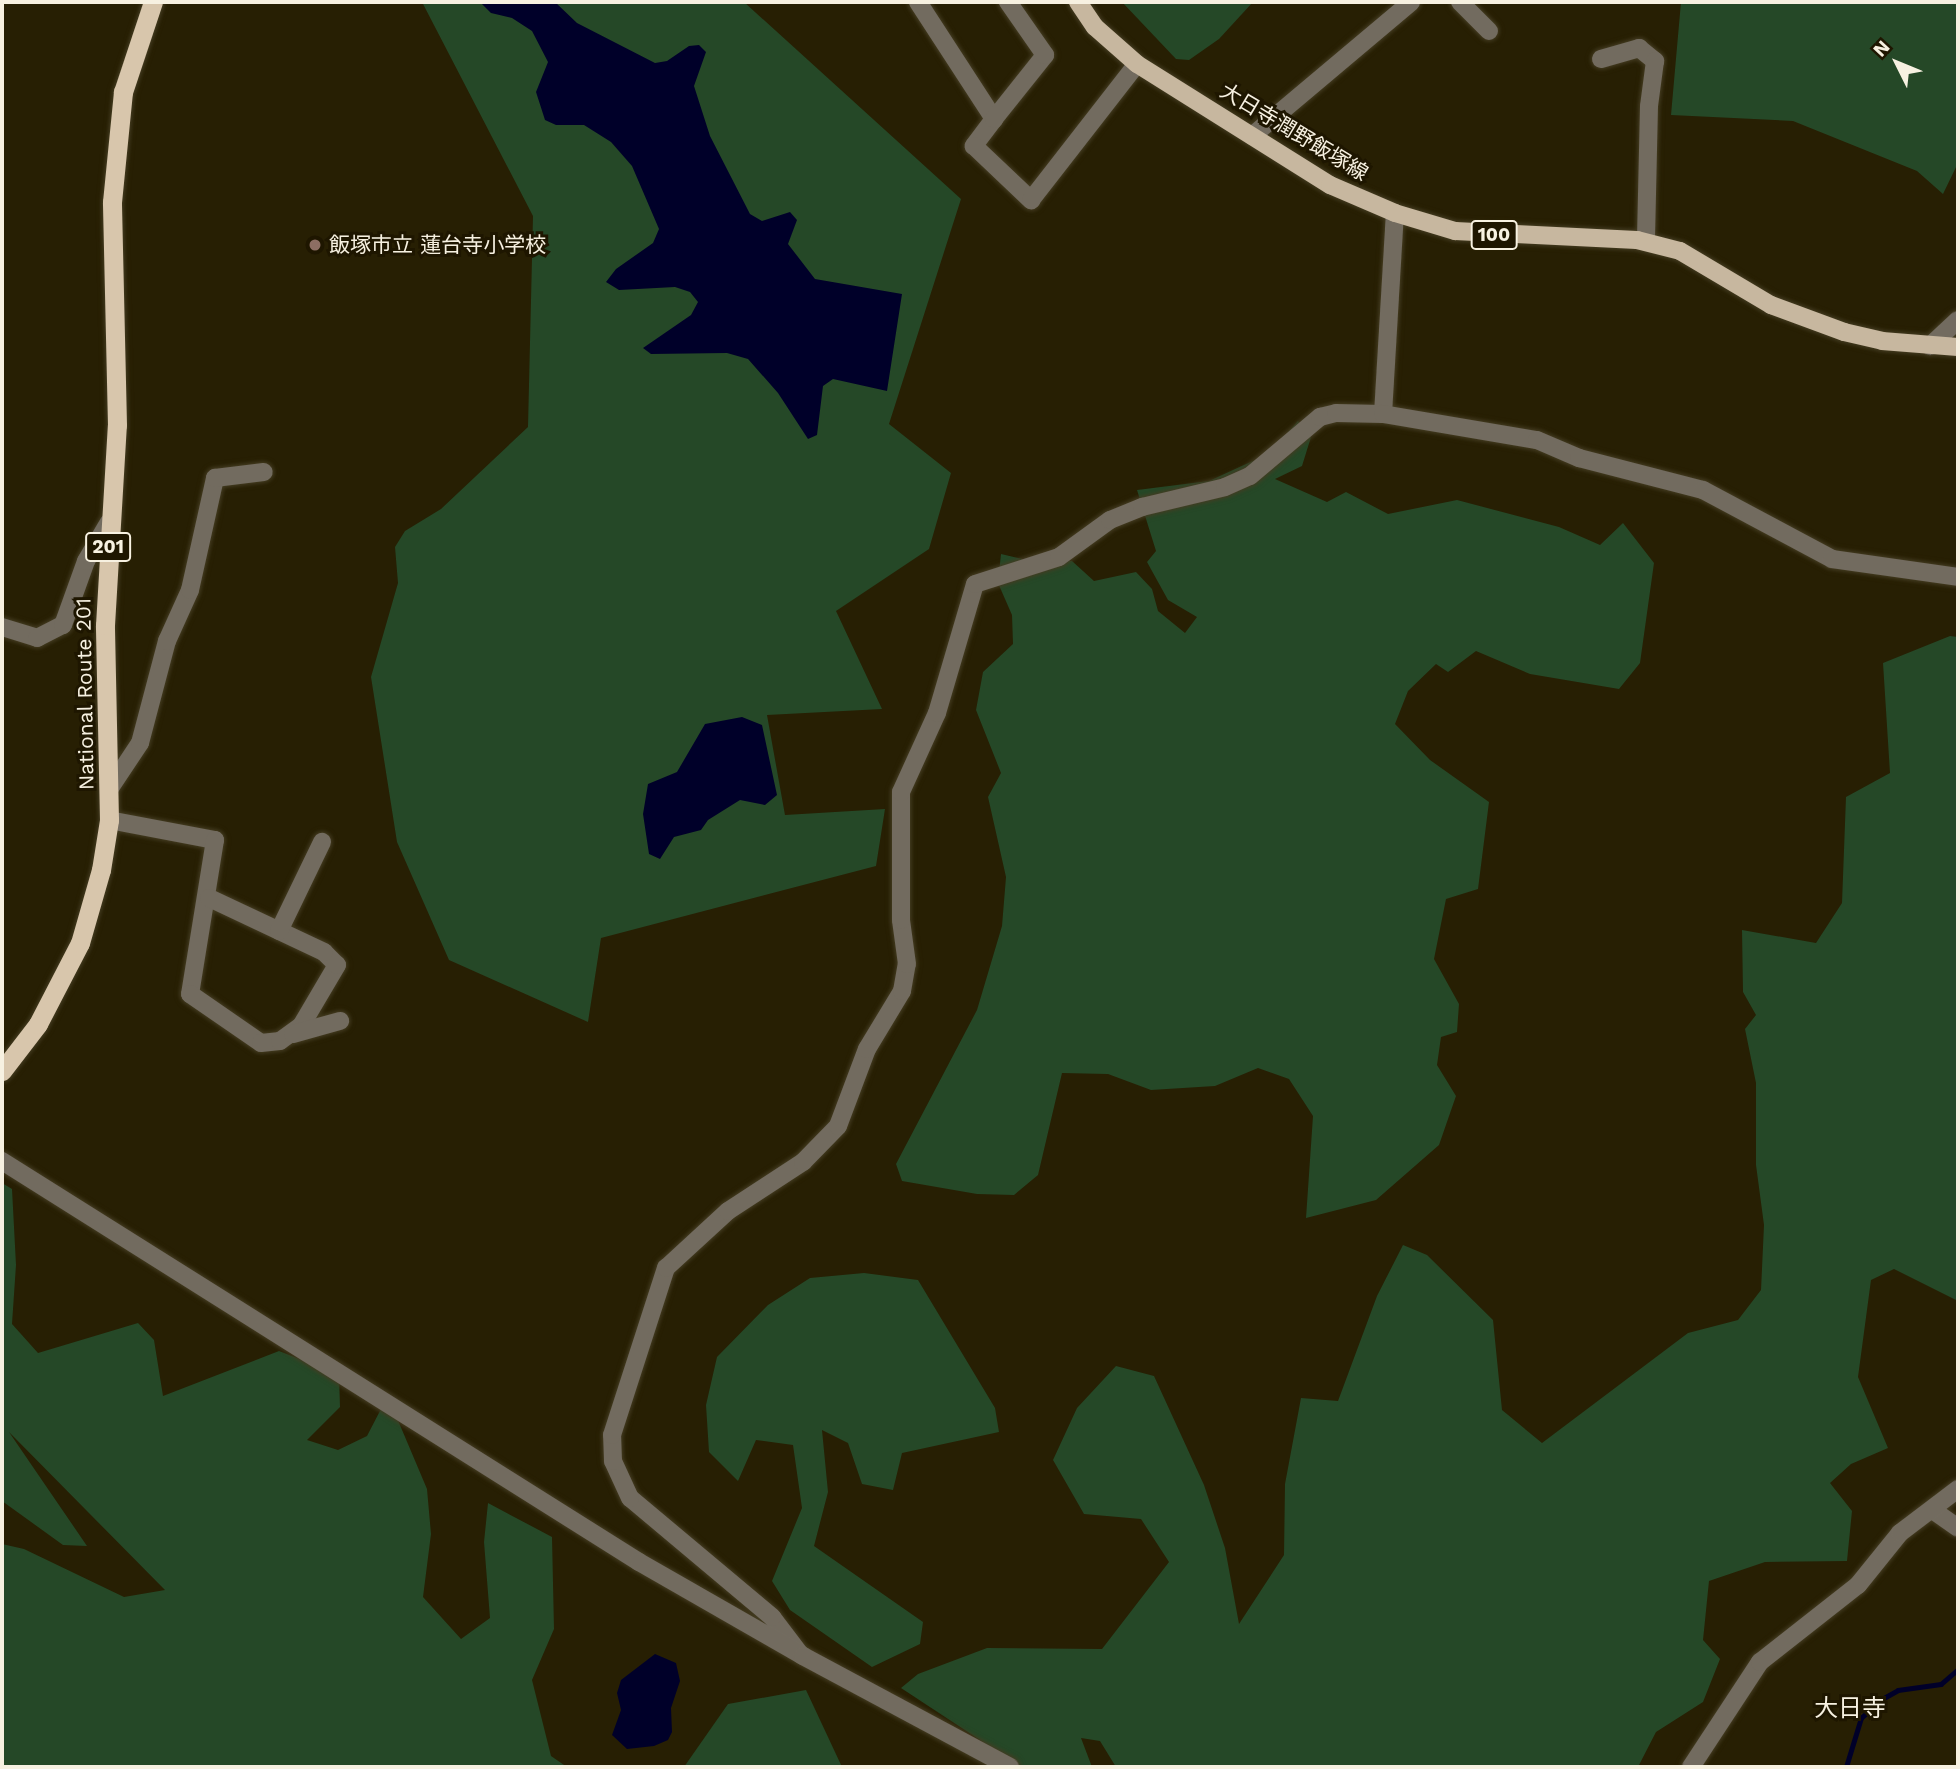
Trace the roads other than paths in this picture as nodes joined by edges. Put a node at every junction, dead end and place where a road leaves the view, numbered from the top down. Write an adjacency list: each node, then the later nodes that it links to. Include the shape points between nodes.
1 (153, 2): 19 (highway, National Route 201 / 201, via 123,92 116,142 111,202 117,425)
2 (918, 2): 10 (street)
3 (1008, 2): 10 (street, via 1045,55)
4 (1078, 2): 9 (main road, 大日寺潤野飯塚線 / 100, via 1095,27)
5 (1411, 2): 11 (street)
6 (1460, 2): 7 (street)
7 (1489, 30)
8 (1601, 59): 13 (street, via 1639,48 1655,61 1649,106)
9 (1138, 64): 10 (street, via 1031,200 974,146); 11 (main road, 大日寺潤野飯塚線 / 100)
10 (994, 119)
11 (1252, 136): 12 (main road, 大日寺潤野飯塚線 / 100, via 1330,185)
12 (1395, 213): 13 (main road, 大日寺潤野飯塚線 / 100, via 1455,231); 17 (street)
13 (1646, 242): 15 (main road, 大日寺潤野飯塚線 / 100, via 1680,251 1800,318 1882,341)
14 (1958, 320): 15 (street)
15 (1930, 346): 16 (main road, 大日寺潤野飯塚線 / 100)
16 (1958, 347)
17 (1383, 414): 20 (street, via 1537,440 1579,458 1703,490 1832,559); 34 (street, via 1336,413 1320,418 1250,476 1225,487 1142,507 1110,520 1059,558 975,584 937,713 901,792 901,920 908,964 902,991 867,1049 838,1126 803,1162 728,1211 666,1268 612,1435 613,1461 630,1498 772,1617)
18 (264, 472): 22 (street, via 215,478 190,590 167,641 140,743)
19 (109, 522): 21 (street, via 86,561 63,625 37,638); 22 (highway, National Route 201 / 201, via 104,625)
20 (1958, 577)
21 (2, 627)
22 (110, 788): 23 (highway, National Route 201 / 201)
23 (109, 820): 25 (street, via 215,840); 29 (highway, National Route 201 / 201, via 102,870 80,943 38,1024)
24 (322, 842): 26 (street)
25 (209, 898): 26 (street); 28 (street, via 190,994 261,1043)
26 (279, 931): 28 (street, via 324,952 337,965 301,1026)
27 (340, 1021): 28 (street)
28 (289, 1035)
29 (2, 1071)
30 (2, 1161): 34 (street, via 498,1475)
31 (1958, 1489): 32 (street)
32 (1934, 1511): 33 (street); 36 (street, via 1900,1534 1858,1585 1760,1662)
33 (1958, 1528)
34 (803, 1656): 35 (street)
35 (1010, 1767)
36 (1691, 1767)

